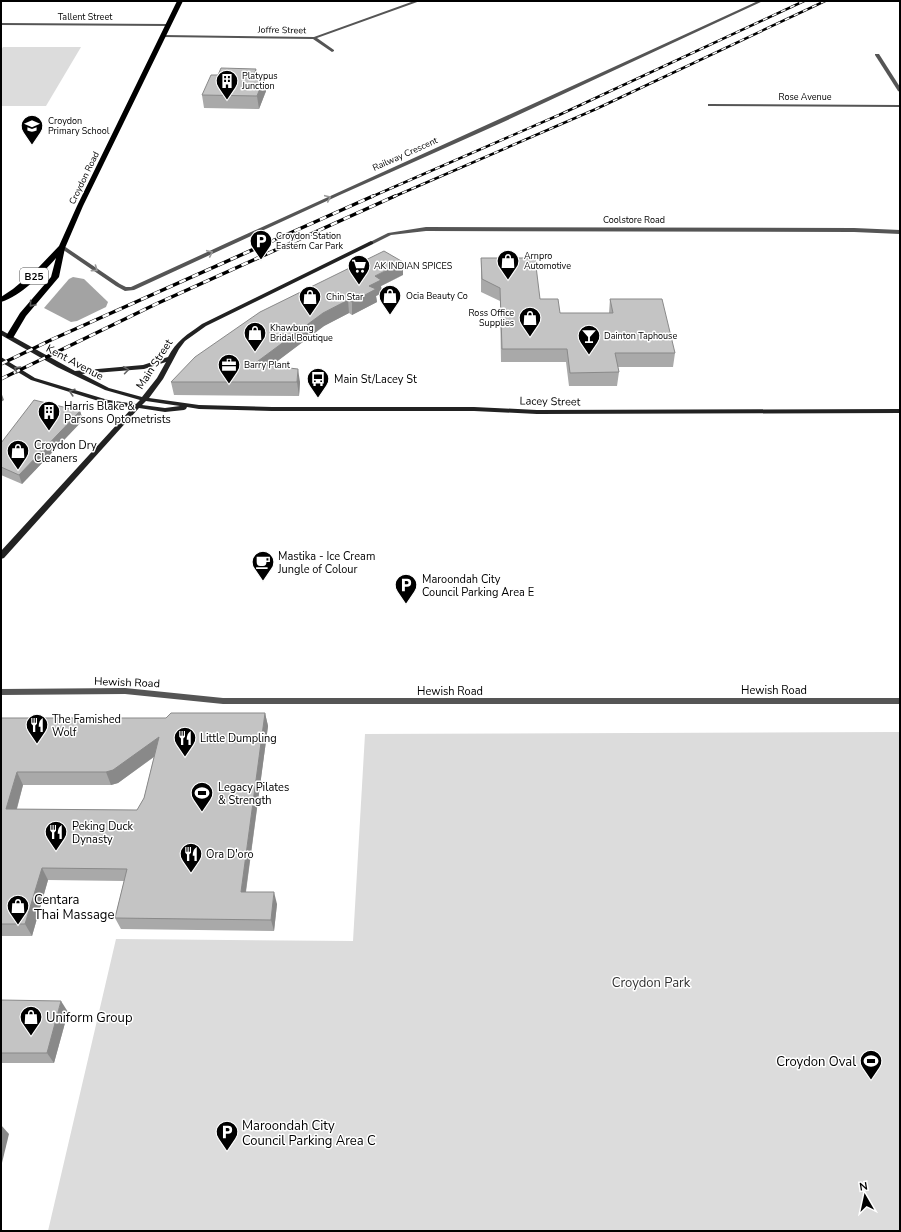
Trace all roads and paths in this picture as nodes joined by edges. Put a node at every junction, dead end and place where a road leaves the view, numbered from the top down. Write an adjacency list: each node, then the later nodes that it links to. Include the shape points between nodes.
1 (180, 1): 5 (main road, Croydon Road / B25)
2 (418, 1): 7 (street, Joffre Street)
3 (761, 1): 17 (street, Railway Crescent, one-way to 3, via 118,285 132,289)
4 (1, 24): 5 (street, Tallent Street)
5 (168, 25): 6 (main road, Croydon Road / B25)
6 (163, 36): 7 (street, Joffre Street); 17 (main road, Croydon Road / B25)
7 (314, 38): 8 (street)
8 (332, 51)
9 (877, 55): 10 (street)
10 (892, 79): 11 (street); 12 (street)
11 (900, 79)
12 (900, 91)
13 (710, 105): 14 (street, Rose Avenue)
14 (900, 106)
15 (900, 232): 16 (street, Coolstore Road, via 426,229 390,234)
16 (371, 243): 21 (street, Main Street, via 204,325 183,340)
17 (62, 247): 18 (main road, Croydon Road / B25, via 16,292); 20 (main road, one-way to 20, via 55,277 23,315)
18 (1, 300)
19 (1, 332): 20 (street, Kent Avenue)
20 (10, 336): 23 (street, Kent Avenue)
21 (171, 358): 23 (street, one-way to 21, via 144,367); 24 (street, Main Street, via 160,379)
22 (1, 359): 25 (street, one-way to 22, via 107,402 40,382)
23 (73, 373): 24 (street, Kent Avenue, via 106,389)
24 (144, 399): 25 (street, Main Street); 26 (street, Lacey Street)
25 (137, 407): 26 (street, Lacey Street, via 165,410); 28 (street, Main Street)
26 (199, 407): 27 (street, Lacey Street, via 474,409 538,412)
27 (900, 411)
28 (1, 556)
29 (1, 692): 30 (street, Hewish Road, via 125,691 223,701)
30 (900, 701)

